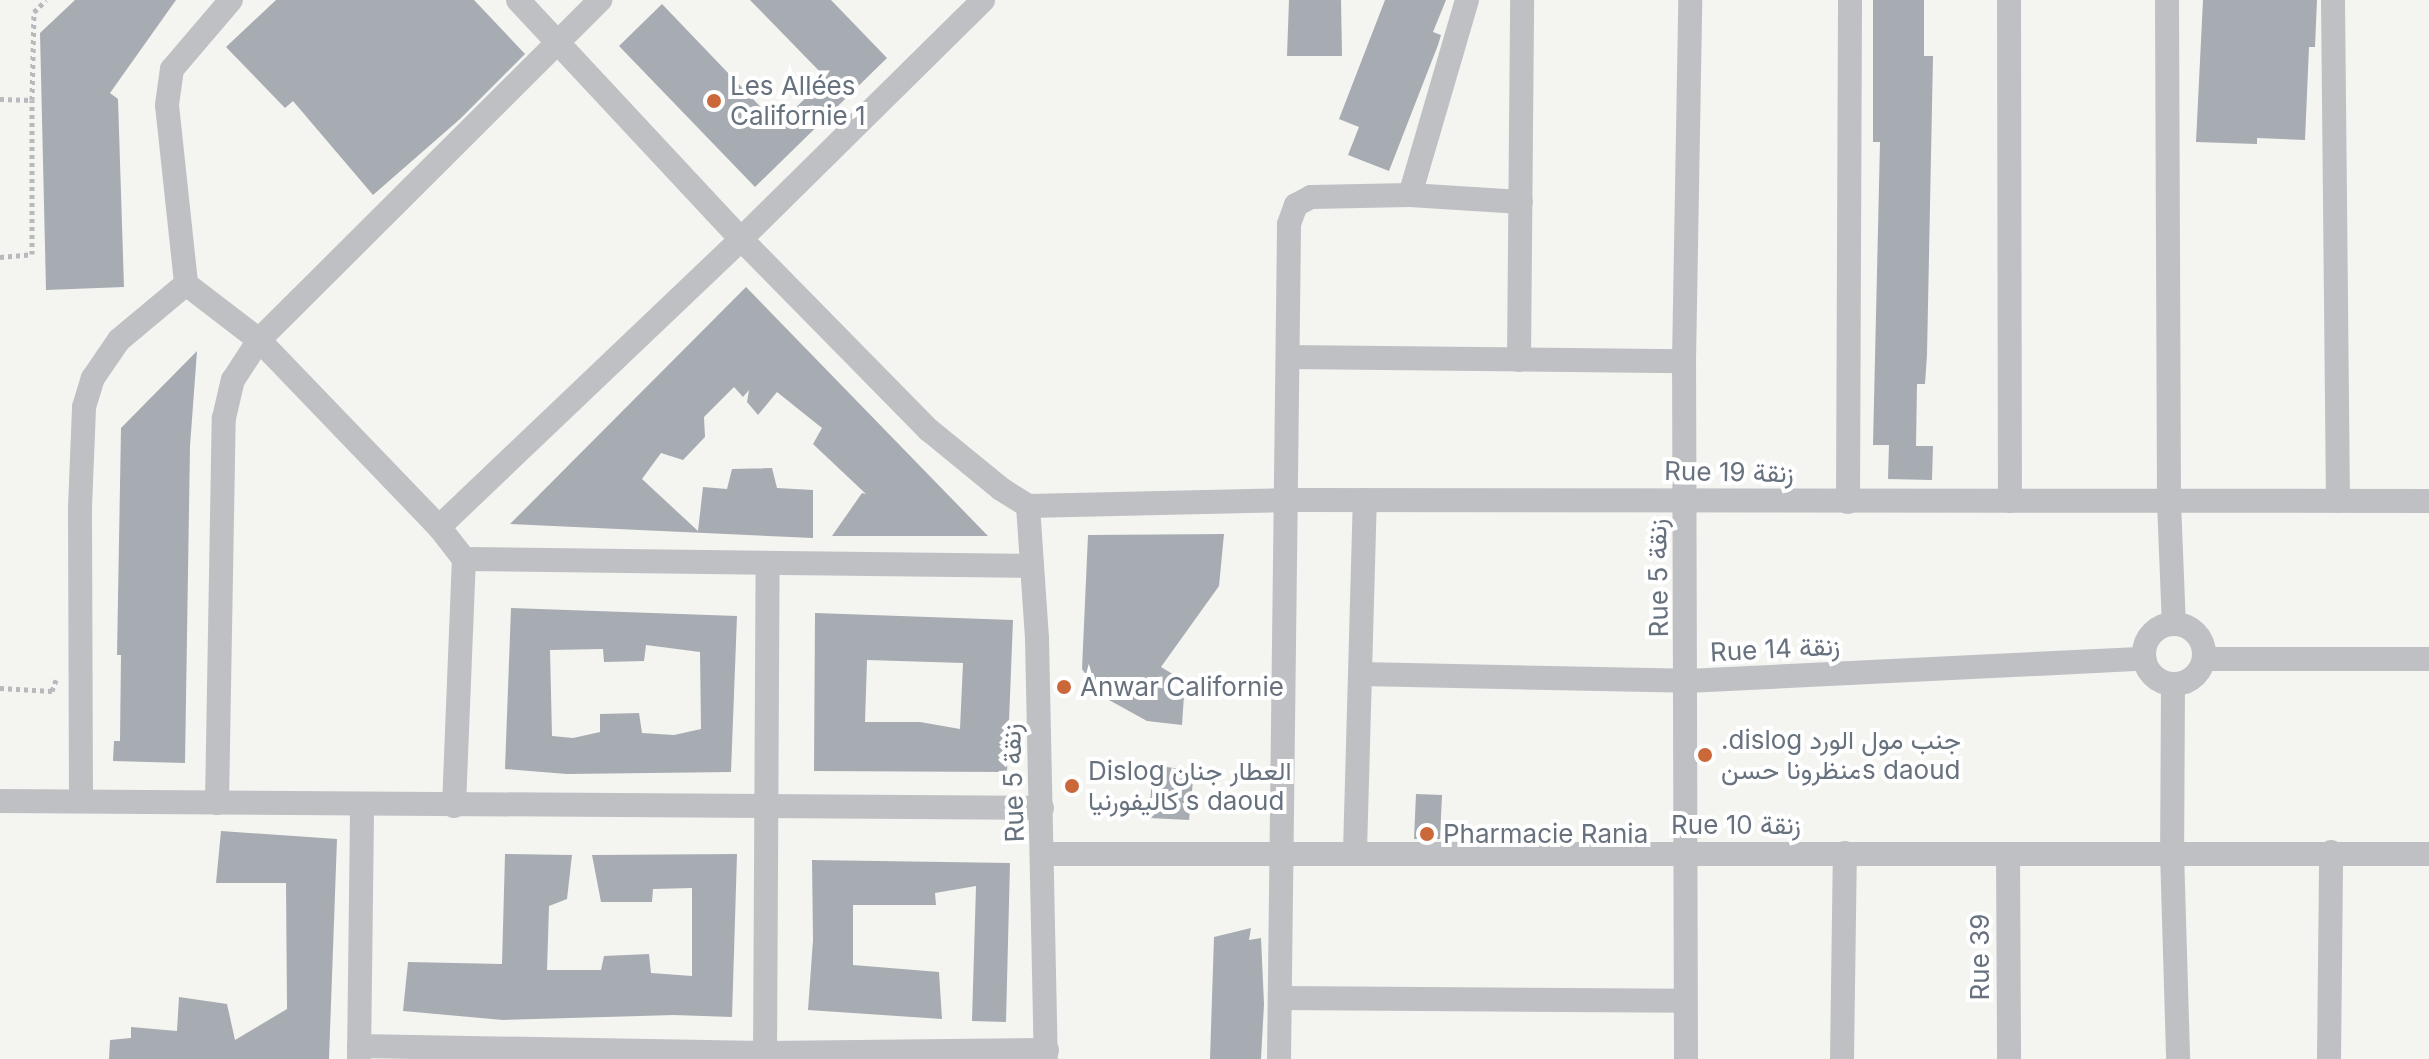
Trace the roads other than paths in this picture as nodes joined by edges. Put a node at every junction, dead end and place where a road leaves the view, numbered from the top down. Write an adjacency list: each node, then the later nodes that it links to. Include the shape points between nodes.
1 (231, 0): 16 (street, via 172,69 167,105)
2 (518, 0): 12 (street)
3 (600, 0): 12 (street)
4 (983, 0): 15 (street)
5 (1467, 0): 13 (street)
6 (1522, 0): 14 (street)
7 (1690, 0): 20 (street, Rue 5 زنقة)
8 (1850, 0): 27 (street)
9 (2009, 0): 24 (street)
10 (2167, 0): 28 (street)
11 (2333, 0): 25 (street)
12 (559, 43): 15 (street); 17 (street)
13 (1410, 195): 14 (street); 18 (street, via 1311,197 1296,205 1289,224)
14 (1521, 202): 19 (street)
15 (741, 239): 29 (street, via 929,430); 30 (street)
16 (186, 284): 17 (street); 42 (street, via 119,340 93,378 84,407)
17 (259, 340): 30 (street); 43 (street, via 233,380 224,418)
18 (1288, 357): 19 (street); 22 (street)
19 (1519, 360): 20 (street)
20 (1684, 361): 21 (street, Rue 5 زنقة)
21 (1685, 499): 23 (street, Rue 19 زنقة); 27 (street, Rue 19 زنقة); 39 (street, Rue 5 زنقة)
22 (1288, 500): 23 (street, Rue 19 زنقة); 29 (street, Rue 19 زنقة); 48 (street)
23 (1365, 500): 38 (street)
24 (2010, 501): 27 (street, Rue 19 زنقة); 28 (street, Rue 19 زنقة)
25 (2338, 501): 26 (street, Rue 19 زنقة); 28 (street, Rue 19 زنقة)
26 (2429, 501)
27 (1848, 502)
28 (2169, 502): 34 (street)
29 (1028, 506): 33 (street, Rue 5 زنقة)
30 (439, 527): 31 (street)
31 (464, 559): 32 (street); 46 (street)
32 (768, 563): 33 (street); 45 (street)
33 (1032, 566): 47 (street, Rue 5 زنقة)
34 (2174, 624): 35 (street, via 2151,635); 36 (street, via 2197,634)
35 (2144, 659): 39 (street, Rue 14 زنقة); 40 (street, via 2151,674)
36 (2204, 659): 37 (street); 40 (street, via 2197,674)
37 (2429, 659)
38 (1361, 674): 39 (street, Rue 14 زنقة); 49 (street)
39 (1687, 681): 52 (street, Rue 5 زنقة)
40 (2173, 684): 50 (street)
41 (0, 801): 42 (street)
42 (81, 801): 43 (street)
43 (217, 803): 44 (street)
44 (362, 805): 46 (street); 59 (street)
45 (765, 805): 46 (street); 47 (street); 61 (street)
46 (454, 806)
47 (1042, 808): 54 (street, Rue 5 زنقة)
48 (1282, 852): 49 (street, Rue 10 زنقة); 54 (street, Rue 10 زنقة); 57 (street)
49 (1355, 852): 52 (street, Rue 10 زنقة)
50 (2172, 852): 51 (street, Rue 10 زنقة); 55 (street, Rue 10 زنقة); 66 (street)
51 (2331, 852): 56 (street, Rue 10 زنقة); 67 (street)
52 (1688, 853): 53 (street, Rue 10 زنقة); 58 (street, Rue 5 زنقة)
53 (1845, 853): 55 (street, Rue 10 زنقة); 64 (street)
54 (1043, 854): 60 (street, Rue 5 زنقة)
55 (2008, 854): 65 (street, Rue 39)
56 (2429, 854)
57 (1280, 998): 58 (street); 62 (street)
58 (1685, 1001): 63 (street, Rue 5 زنقة)
59 (359, 1052): 61 (street)
60 (1047, 1054): 61 (street)
61 (765, 1056)
62 (1279, 1059)
63 (1686, 1059)
64 (1842, 1059)
65 (2009, 1059)
66 (2178, 1059)
67 (2329, 1059)

